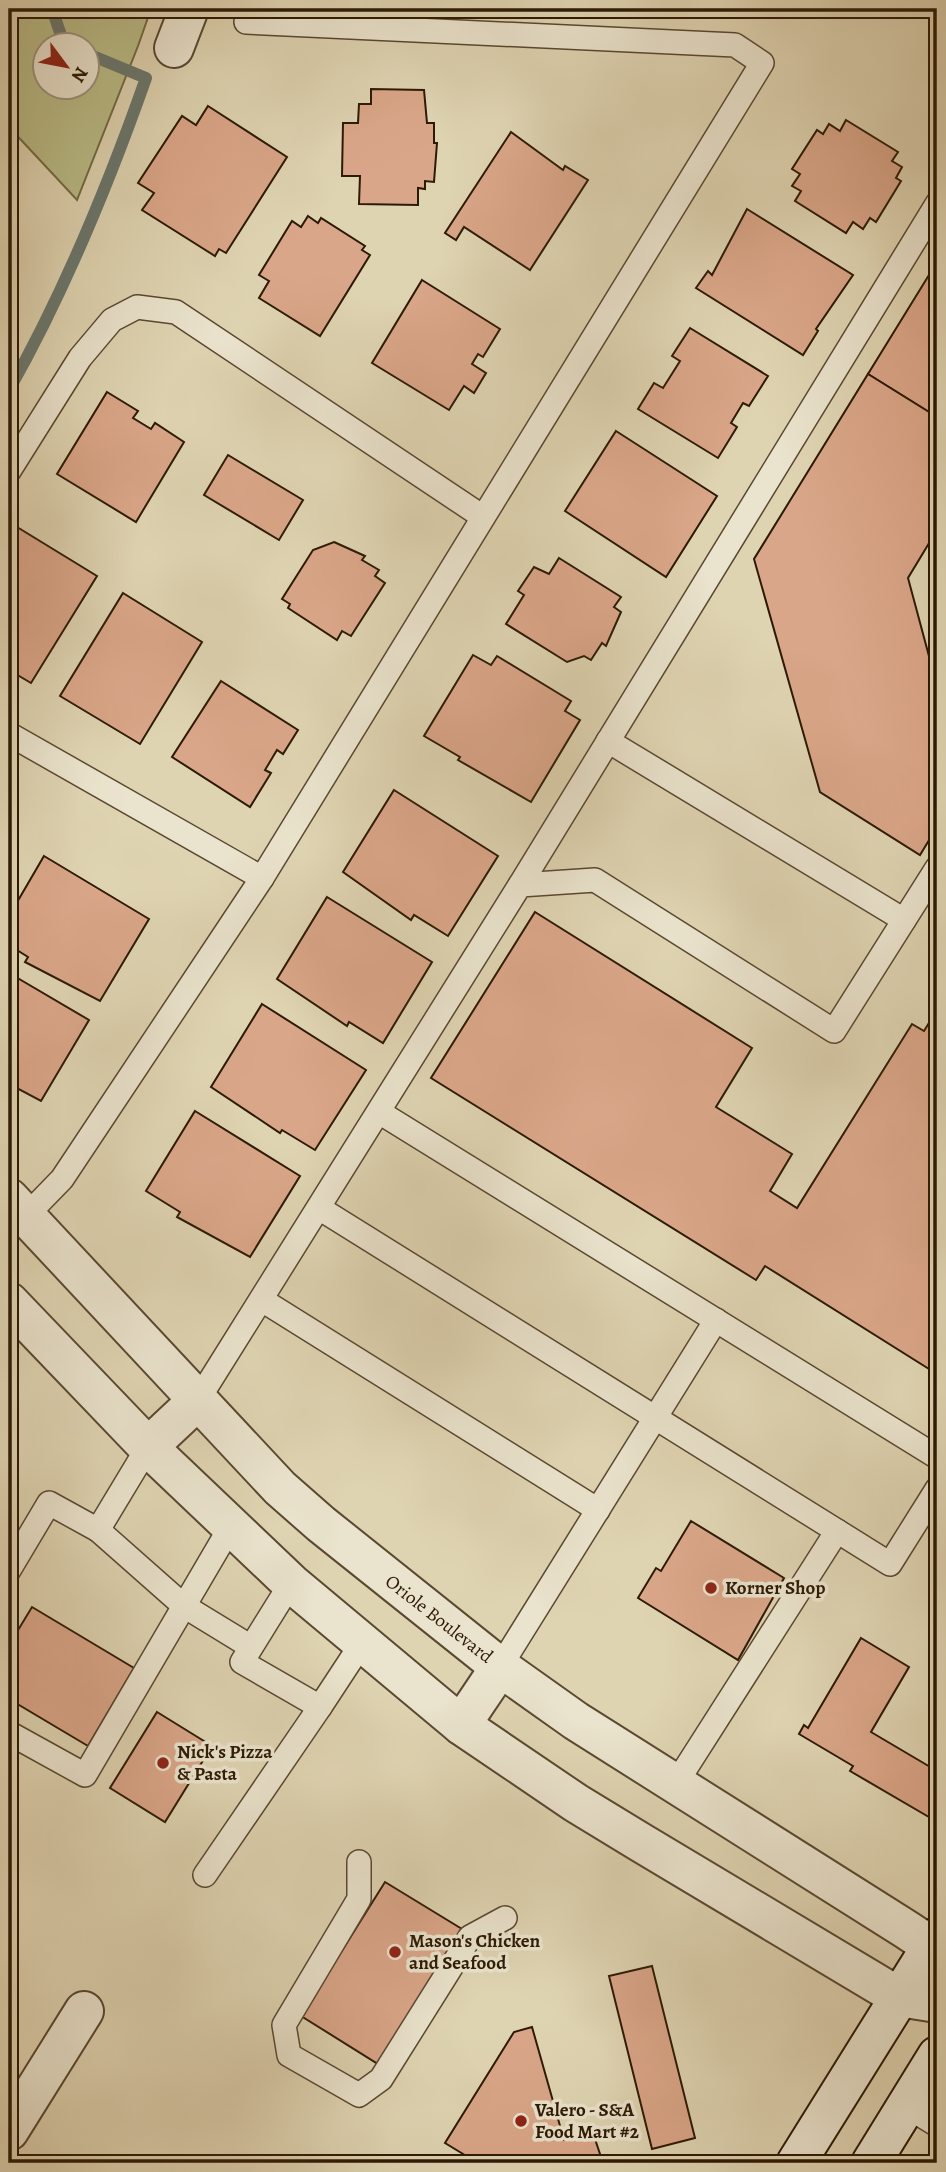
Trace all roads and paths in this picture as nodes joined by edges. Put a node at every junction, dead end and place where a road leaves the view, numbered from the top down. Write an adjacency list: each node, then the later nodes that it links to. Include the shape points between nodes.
1 (189, 9): 3 (street)
2 (246, 22): 6 (lane, via 735,45 762,63)
3 (174, 48)
4 (937, 204): 8 (lane)
5 (9, 471): 6 (lane, via 80,358 112,320 137,307 176,312)
6 (484, 517): 10 (lane)
7 (9, 734): 10 (lane)
8 (608, 741): 11 (lane); 12 (lane)
9 (937, 868): 12 (lane)
10 (262, 878): 15 (lane, via 62,1179)
11 (520, 885): 12 (lane, via 596,880 834,1031); 13 (lane)
12 (904, 920)
13 (379, 1112): 14 (lane); 18 (lane)
14 (319, 1208): 16 (lane); 20 (lane)
15 (14, 1212): 19 (street, Oriole Boulevard)
16 (262, 1300): 19 (lane); 24 (lane)
17 (9, 1302): 21 (street)
18 (716, 1320): 20 (lane); 22 (lane)
19 (198, 1400): 21 (street); 33 (street, Oriole Boulevard, via 280,1488)
20 (655, 1418): 24 (lane); 27 (lane)
21 (148, 1447): 25 (street); 26 (lane)
22 (937, 1457)
23 (937, 1489): 27 (lane, via 890,1564)
24 (598, 1510): 33 (lane)
25 (231, 1526): 29 (street); 30 (lane)
26 (98, 1530): 28 (lane, via 49,1503); 30 (lane)
27 (836, 1531): 37 (lane)
28 (9, 1570)
29 (291, 1583): 31 (street); 32 (lane)
30 (184, 1606): 32 (lane); 36 (lane, via 86,1775)
31 (362, 1643): 34 (lane); 35 (street)
32 (251, 1647): 34 (lane, via 242,1662)
33 (500, 1667): 35 (street); 37 (street, Oriole Boulevard)
34 (320, 1707): 39 (lane)
35 (461, 1725): 42 (street, via 640,1842)
36 (9, 1733)
37 (675, 1785): 41 (street, Oriole Boulevard)
38 (359, 1861): 40 (lane, via 359,1899 284,2025 289,2055 359,2095 381,2079 470,1937)
39 (205, 1875)
40 (505, 1918)
41 (935, 1947): 42 (street)
42 (899, 1997): 43 (street); 48 (street)
43 (937, 2003)
44 (84, 2011): 47 (street)
45 (937, 2056): 46 (street)
46 (922, 2115): 49 (street)
47 (9, 2132)
48 (796, 2163)
49 (871, 2163)

